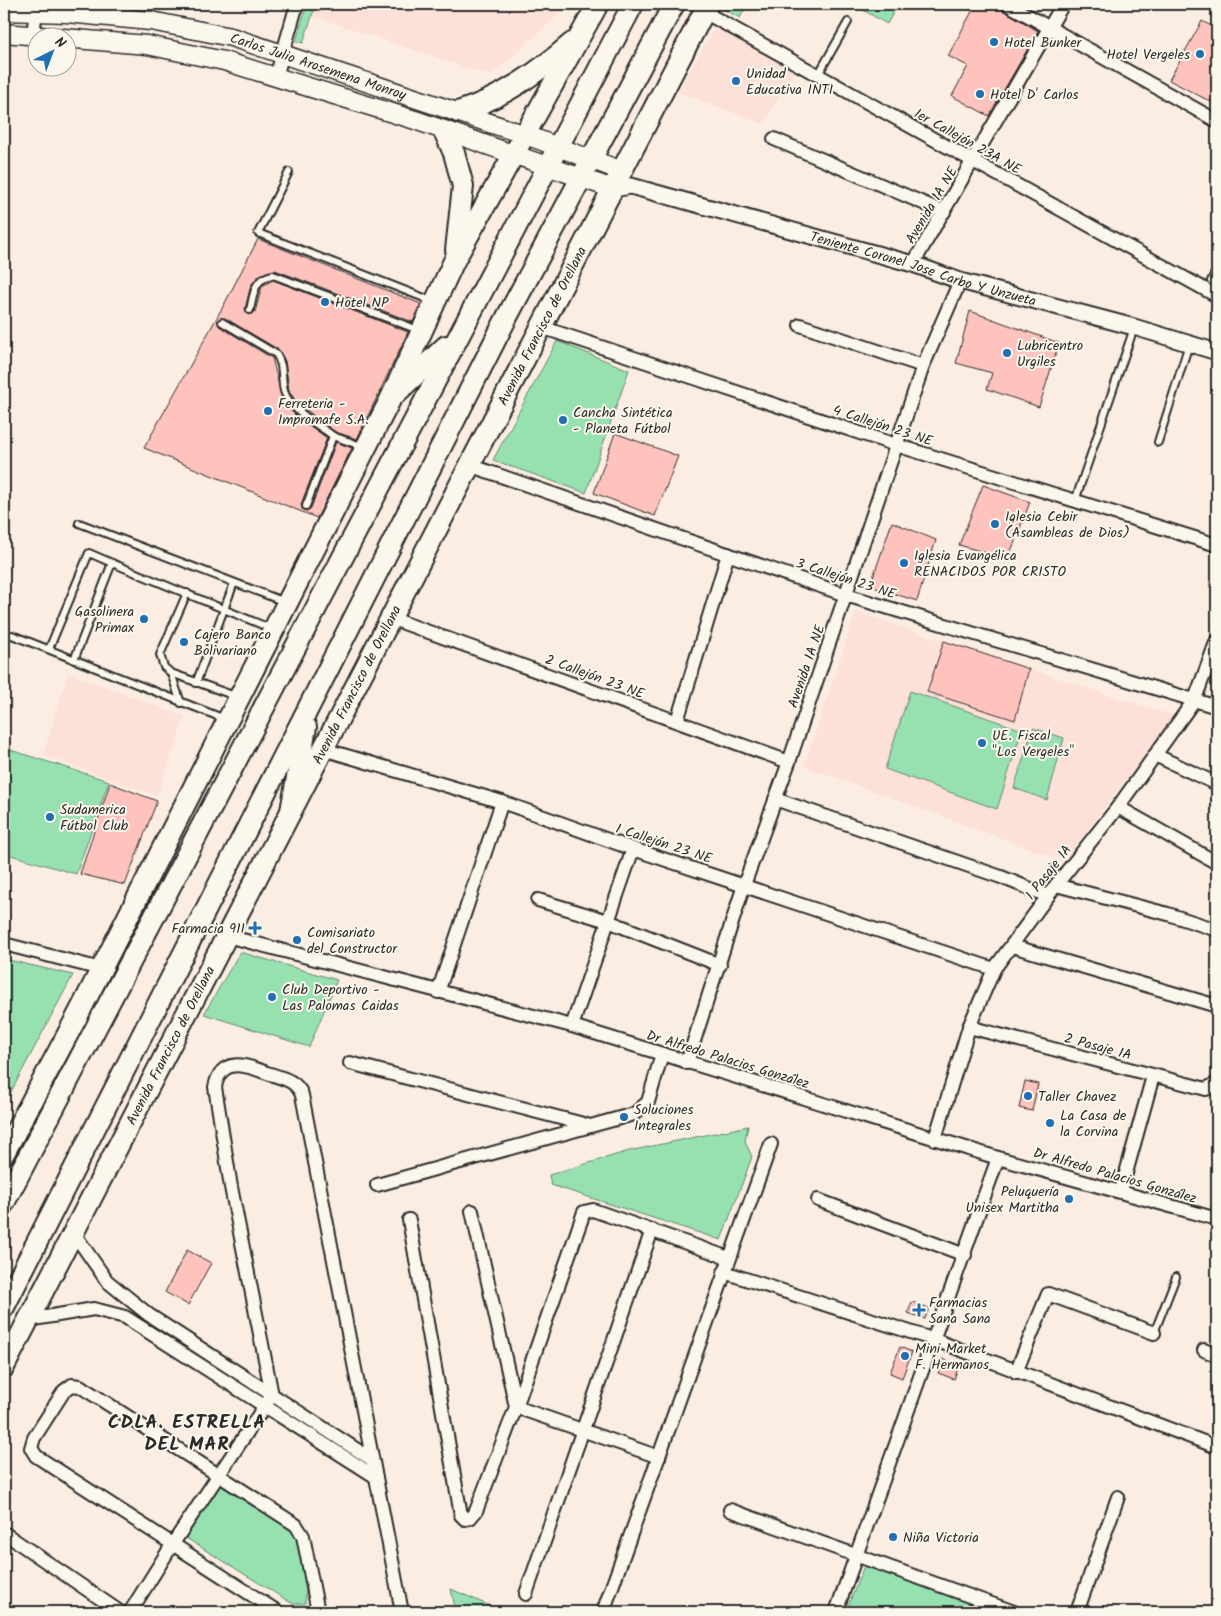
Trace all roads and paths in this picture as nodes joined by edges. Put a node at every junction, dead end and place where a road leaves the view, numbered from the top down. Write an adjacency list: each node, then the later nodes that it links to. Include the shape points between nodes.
1 (297, 4): 17 (street)
2 (598, 4): 14 (main road)
3 (632, 4): 25 (main road)
4 (674, 4): 27 (main road)
5 (1007, 4): 11 (street)
6 (1063, 4): 11 (street, Avenida 1A NE)
7 (36, 8): 9 (main road, Carlos Julio Arosemena Monroy); 12 (street); 17 (main road, Carlos Julio Arosemena Monroy, via 150,21 231,37)
8 (706, 8): 18 (street, 1er Callejón 23A NE); 32 (main road, Avenida Francisco de Orellana)
9 (5, 10): 13 (street)
10 (848, 22): 18 (lane)
11 (1050, 27): 21 (street); 28 (street, Avenida 1A NE)
12 (33, 28)
13 (5, 33): 15 (main road, Carlos Julio Arosemena Monroy)
14 (583, 33): 20 (main road, via 526,80 494,99); 23 (main road)
15 (28, 34)
16 (78, 38): 19 (main road, Carlos Julio Arosemena Monroy, via 147,45 224,61)
17 (282, 55): 19 (street); 20 (main road, Carlos Julio Arosemena Monroy)
18 (818, 75): 28 (street, 1er Callejón 23A NE)
19 (276, 77): 22 (main road, Carlos Julio Arosemena Monroy)
20 (458, 112): 23 (main road, Carlos Julio Arosemena Monroy)
21 (1217, 120)
22 (444, 131): 26 (main road, Carlos Julio Arosemena Monroy); 34 (main road, via 463,186)
23 (526, 135): 25 (main road, Carlos Julio Arosemena Monroy); 26 (main road)
24 (774, 139): 33 (street)
25 (558, 147): 27 (main road, Carlos Julio Arosemena Monroy); 29 (main road)
26 (515, 155): 29 (main road, Carlos Julio Arosemena Monroy); 34 (main road)
27 (592, 160): 31 (main road); 32 (main road, Carlos Julio Arosemena Monroy)
28 (974, 162): 33 (street, Avenida 1A NE); 39 (street, 1er Callejón 23A NE)
29 (548, 166): 31 (main road, Carlos Julio Arosemena Monroy); 46 (main road)
30 (289, 172): 40 (lane, via 258,233)
31 (581, 178): 32 (main road, Carlos Julio Arosemena Monroy); 78 (main road)
32 (622, 182): 35 (street, Teniente Coronel Jose Carbo Y Unzueta); 44 (main road, Avenida Francisco de Orellana)
33 (944, 212): 35 (street, Avenida 1A NE)
34 (454, 261): 40 (main road)
35 (913, 264): 37 (street, Teniente Coronel Jose Carbo Y Unzueta)
36 (1217, 269): 38 (lane)
37 (960, 281): 45 (street, Teniente Coronel Jose Carbo Y Unzueta); 50 (street, Avenida 1A NE)
38 (1211, 281)
39 (1217, 296)
40 (435, 302): 47 (main road)
41 (250, 310): 47 (lane, via 256,283 264,276 273,275)
42 (222, 322): 52 (lane, via 276,354 290,401)
43 (800, 325): 50 (street)
44 (541, 327): 54 (street, 4 Callejón 23 NE); 56 (main road, Avenida Francisco de Orellana)
45 (1134, 327): 48 (street, Teniente Coronel Jose Carbo Y Unzueta); 57 (lane)
46 (462, 328): 51 (main road, via 435,359); 122 (main road)
47 (422, 331): 51 (main road)
48 (1189, 344): 49 (street, Teniente Coronel Jose Carbo Y Unzueta); 53 (lane)
49 (1217, 352)
50 (923, 366): 54 (street, Avenida 1A NE)
51 (390, 398): 55 (main road)
52 (333, 436): 55 (lane); 58 (lane)
53 (1158, 442)
54 (896, 445): 57 (street, 4 Callejón 23 NE); 65 (street, Avenida 1A NE)
55 (365, 448): 66 (main road)
56 (470, 465): 61 (street, 3 Callejón 23 NE); 68 (main road, Avenida Francisco de Orellana)
57 (1075, 501): 60 (street, 4 Callejón 23 NE)
58 (306, 506)
59 (79, 523): 63 (lane)
60 (1217, 546)
61 (728, 554): 65 (street, 3 Callejón 23 NE); 82 (street)
62 (112, 564): 64 (lane); 72 (lane, via 89,553); 73 (lane)
63 (234, 583): 66 (lane); 67 (lane)
64 (187, 594): 67 (lane); 74 (lane, via 160,656 164,667)
65 (846, 595): 77 (street, 3 Callejón 23 NE); 85 (street, Avenida 1A NE)
66 (287, 603): 69 (main road)
67 (224, 608): 69 (lane); 75 (lane)
68 (390, 618): 82 (street, 2 Callejón 23 NE); 83 (main road, Avenida Francisco de Orellana)
69 (274, 629): 76 (main road)
70 (12, 634): 72 (lane)
71 (1217, 640): 77 (street, 1 Pasaje 1A)
72 (49, 649): 73 (lane)
73 (74, 660): 79 (lane)
74 (171, 673): 75 (lane); 79 (lane)
75 (196, 683): 76 (lane)
76 (239, 698): 81 (main road)
77 (1195, 699): 80 (street, 3 Callejón 23 NE); 84 (street, 1 Pasaje 1A)
78 (311, 700): 90 (main road); 132 (main road)
79 (181, 703): 81 (lane)
80 (1217, 707)
81 (228, 720): 103 (main road)
82 (677, 721): 85 (street, 2 Callejón 23 NE)
83 (323, 749): 88 (street, 1 Callejón 23 NE); 90 (main road, Avenida Francisco de Orellana)
84 (1155, 755): 86 (street); 89 (street, 1 Pasaje 1A)
85 (789, 762): 87 (street, Avenida 1A NE)
86 (1217, 784)
87 (775, 799): 93 (street, Avenida 1A NE); 95 (street)
88 (502, 802): 91 (street, 1 Callejón 23 NE); 105 (street)
89 (1118, 807): 92 (street); 94 (street, 1 Pasaje 1A)
90 (291, 811): 99 (main road, Avenida Francisco de Orellana)
91 (633, 849): 93 (street, 1 Callejón 23 NE); 97 (street)
92 (1217, 863)
93 (744, 885): 102 (street, Avenida 1A NE); 104 (street, 1 Callejón 23 NE)
94 (1056, 885): 95 (street, 1 Pasaje 1A); 98 (street)
95 (1048, 896): 101 (street, 1 Pasaje 1A)
96 (538, 900): 97 (street)
97 (608, 922): 102 (street); 107 (street)
98 (1217, 930)
99 (227, 936): 105 (street, Dr Alfredo Palacios González); 127 (main road, Avenida Francisco de Orellana)
100 (4, 944): 103 (street)
101 (1012, 946): 104 (street, 1 Pasaje 1A); 106 (street)
102 (720, 965): 111 (street, Avenida 1A NE)
103 (101, 969): 117 (main road)
104 (994, 969): 108 (street, 1 Pasaje 1A)
105 (438, 992): 107 (street, Dr Alfredo Palacios González)
106 (1217, 1006)
107 (572, 1026): 109 (street, Dr Alfredo Palacios González)
108 (969, 1027): 112 (street, 2 Pasaje 1A); 115 (street, 1 Pasaje 1A)
109 (662, 1054): 111 (street, Dr Alfredo Palacios González); 114 (street, via 645,1106 634,1114)
110 (350, 1063): 114 (street)
111 (687, 1063): 115 (street, Dr Alfredo Palacios González)
112 (1153, 1076): 113 (street, 2 Pasaje 1A, via 1206,1089); 120 (street)
113 (1217, 1083)
114 (588, 1126): 119 (street)
115 (934, 1139): 118 (street, Dr Alfredo Palacios González)
116 (771, 1144): 129 (street)
117 (4, 1153)
118 (998, 1158): 120 (street, Dr Alfredo Palacios González); 128 (street)
119 (377, 1185)
120 (1122, 1191): 124 (street, Dr Alfredo Palacios González)
121 (818, 1200): 128 (street)
122 (4, 1203)
123 (472, 1211): 142 (street)
124 (1217, 1219)
125 (409, 1220): 142 (street, via 461,1515 465,1519 476,1511)
126 (652, 1230): 129 (street); 142 (street, via 593,1210 584,1212); 143 (street)
127 (73, 1232): 133 (main road, Avenida Francisco de Orellana); 140 (street, via 111,1285 149,1315)
128 (965, 1256): 135 (street)
129 (728, 1258): 130 (street)
130 (724, 1272): 135 (street); 145 (street)
131 (1176, 1277): 134 (lane)
132 (4, 1307)
133 (28, 1320): 138 (main road, Avenida Francisco de Orellana); 141 (street, via 89,1310 114,1313)
134 (1154, 1333): 139 (street, via 1048,1294)
135 (935, 1340): 139 (street); 153 (street)
136 (1204, 1350): 137 (street)
137 (1217, 1356)
138 (4, 1367)
139 (1016, 1372): 144 (street)
140 (272, 1395): 141 (street); 146 (street); 146 (street, via 215,1087 220,1074 232,1065 249,1066 292,1081 302,1095)
141 (264, 1407): 147 (street); 148 (street)
142 (516, 1407): 143 (street)
143 (582, 1430): 145 (street); 154 (street)
144 (1217, 1447)
145 (659, 1457): 160 (street)
146 (371, 1459): 148 (street)
147 (218, 1474): 152 (street); 152 (street, via 80,1386 72,1385 64,1391 34,1438 33,1452); 158 (street, via 299,1528 304,1536)
148 (376, 1477): 159 (street)
149 (1118, 1497): 163 (street)
150 (730, 1510): 153 (street)
151 (4, 1533): 155 (street)
152 (172, 1545): 156 (street); 157 (street)
153 (857, 1555): 161 (street); 162 (street)
154 (526, 1594)
155 (120, 1612)
156 (130, 1612)
157 (278, 1612)
158 (318, 1612)
159 (402, 1612)
160 (603, 1612)
161 (836, 1612)
162 (1014, 1612)
163 (1077, 1612)

